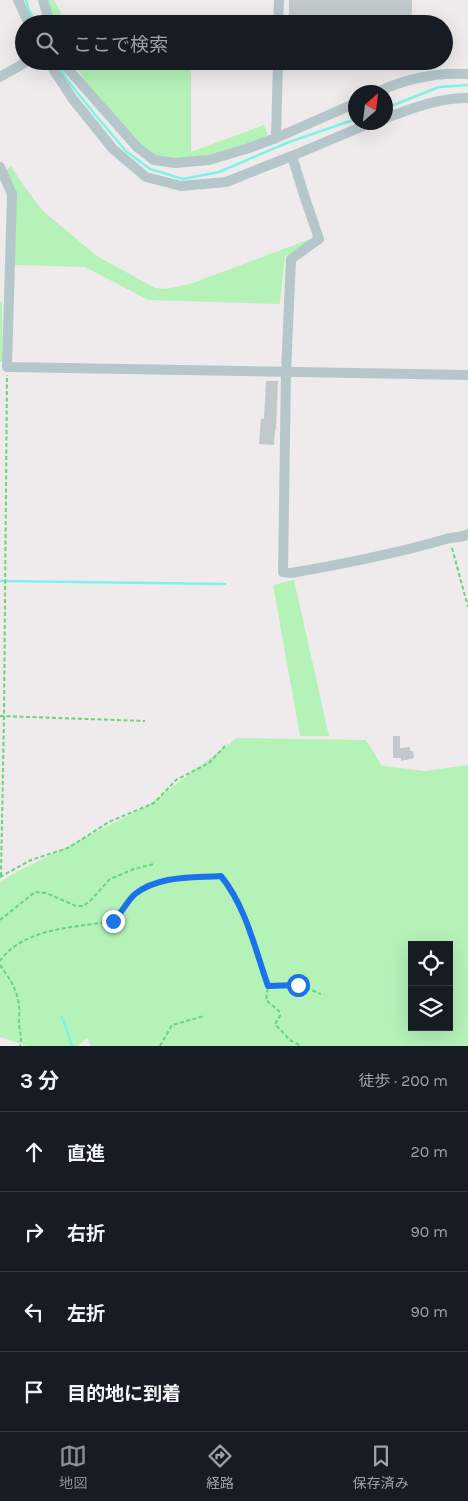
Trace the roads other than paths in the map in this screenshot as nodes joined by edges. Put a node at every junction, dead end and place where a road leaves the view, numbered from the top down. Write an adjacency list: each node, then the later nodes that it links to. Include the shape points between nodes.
1 (18, 0): 4 (street)
2 (43, 0): 5 (street)
3 (279, 0): 6 (street)
4 (24, 15)
5 (47, 15)
6 (278, 15)
7 (15, 68): 12 (street)
8 (54, 70): 19 (street, via 113,148 146,177 181,186 226,182)
9 (69, 70): 18 (street, via 137,147 154,160 175,163 210,160)
10 (278, 70): 18 (street)
11 (468, 74): 13 (street, via 410,79)
12 (0, 77)
13 (393, 86)
14 (468, 98): 16 (street, via 427,103)
15 (348, 106): 18 (street)
16 (393, 115)
17 (354, 130): 19 (street)
18 (276, 138)
19 (292, 156): 21 (street, via 319,240 291,259)
20 (0, 167): 21 (street, via 12,194 7,367)
21 (286, 372): 22 (street); 23 (street, via 283,572 372,559)
22 (468, 375)
23 (468, 534)

